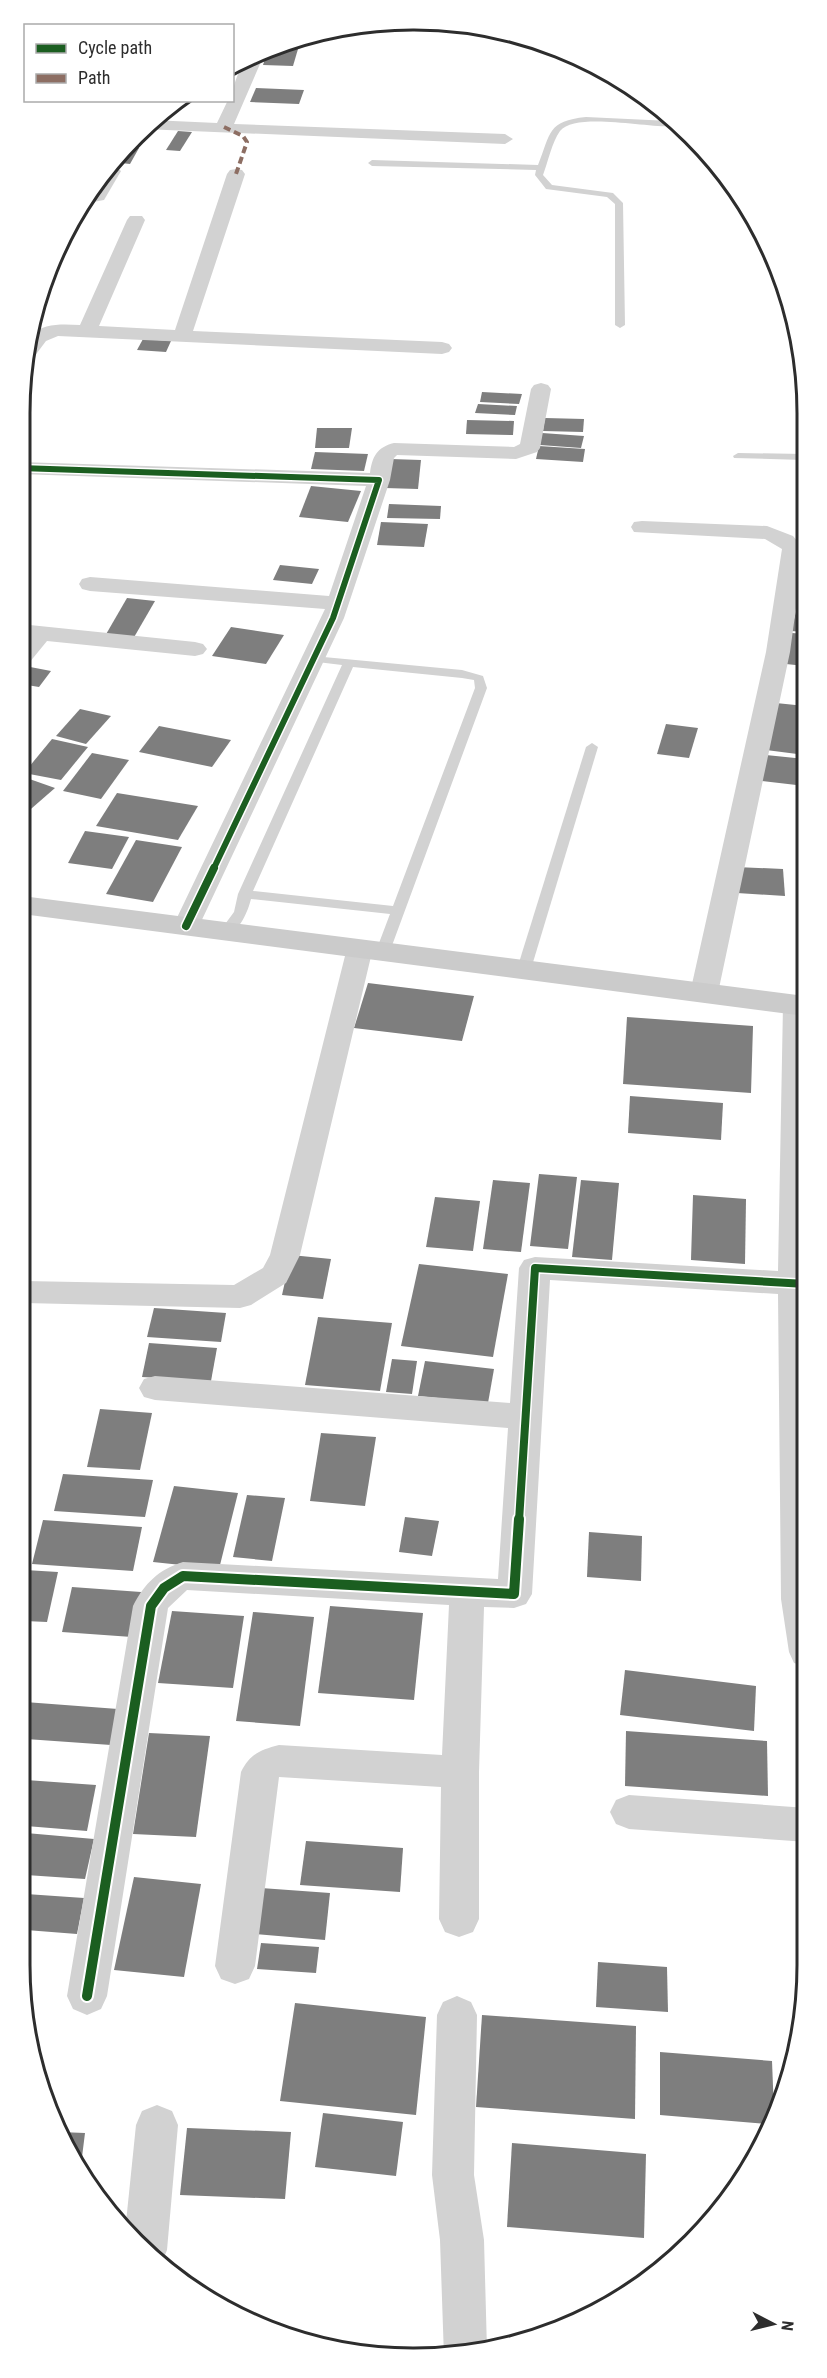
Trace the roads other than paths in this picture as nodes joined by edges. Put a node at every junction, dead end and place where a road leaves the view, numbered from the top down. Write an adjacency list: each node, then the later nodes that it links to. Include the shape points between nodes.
1 (251, 67): 4 (street)
2 (664, 123): 7 (lane, via 567,121 556,130)
3 (161, 125): 4 (street)
4 (224, 127): 5 (street)
5 (505, 140)
6 (372, 163): 7 (lane)
7 (542, 168): 10 (lane, via 539,175 549,186 610,195 619,203)
8 (236, 174): 12 (street)
9 (136, 220): 11 (street)
10 (620, 325)
11 (87, 331): 12 (street); 13 (street, via 46,332)
12 (182, 336): 14 (street)
13 (37, 337)
14 (442, 348)
15 (541, 389): 19 (street, via 530,448 516,453 394,449 384,455)
16 (738, 456): 17 (lane)
17 (797, 458)
18 (30, 468): 19 (street)
19 (379, 480): 22 (street)
20 (642, 526): 35 (street, via 767,533 782,538 793,549 778,652)
21 (90, 584): 22 (street)
22 (336, 603): 25 (street)
23 (31, 632): 24 (street)
24 (195, 649)
25 (313, 659): 26 (lane); 31 (street)
26 (349, 662): 28 (lane); 30 (lane, via 462,674 479,678 481,688)
27 (592, 747): 34 (lane)
28 (245, 894): 30 (lane); 32 (lane, via 241,912)
29 (30, 906): 31 (street)
30 (397, 911): 33 (lane)
31 (186, 926): 32 (street)
32 (227, 931): 33 (street)
33 (371, 950): 34 (street); 38 (street, via 285,1254 275,1275 240,1297)
34 (524, 969): 35 (street)
35 (704, 993): 36 (street)
36 (797, 1005)
37 (797, 1284): 40 (street, via 535,1268)
38 (30, 1292)
39 (155, 1388): 40 (street)
40 (526, 1417): 41 (street, via 514,1594)
41 (467, 1592): 42 (street); 47 (street, via 183,1576 170,1581 158,1593 151,1606)
42 (460, 1772): 45 (street); 46 (street, via 279,1761 268,1764 260,1772)
43 (629, 1812): 44 (street)
44 (797, 1824)
45 (459, 1919)
46 (235, 1966)
47 (87, 1996)
48 (457, 2015): 51 (street, via 453,2175 462,2240)
49 (157, 2125): 50 (street)
50 (146, 2240)
51 (465, 2345)

